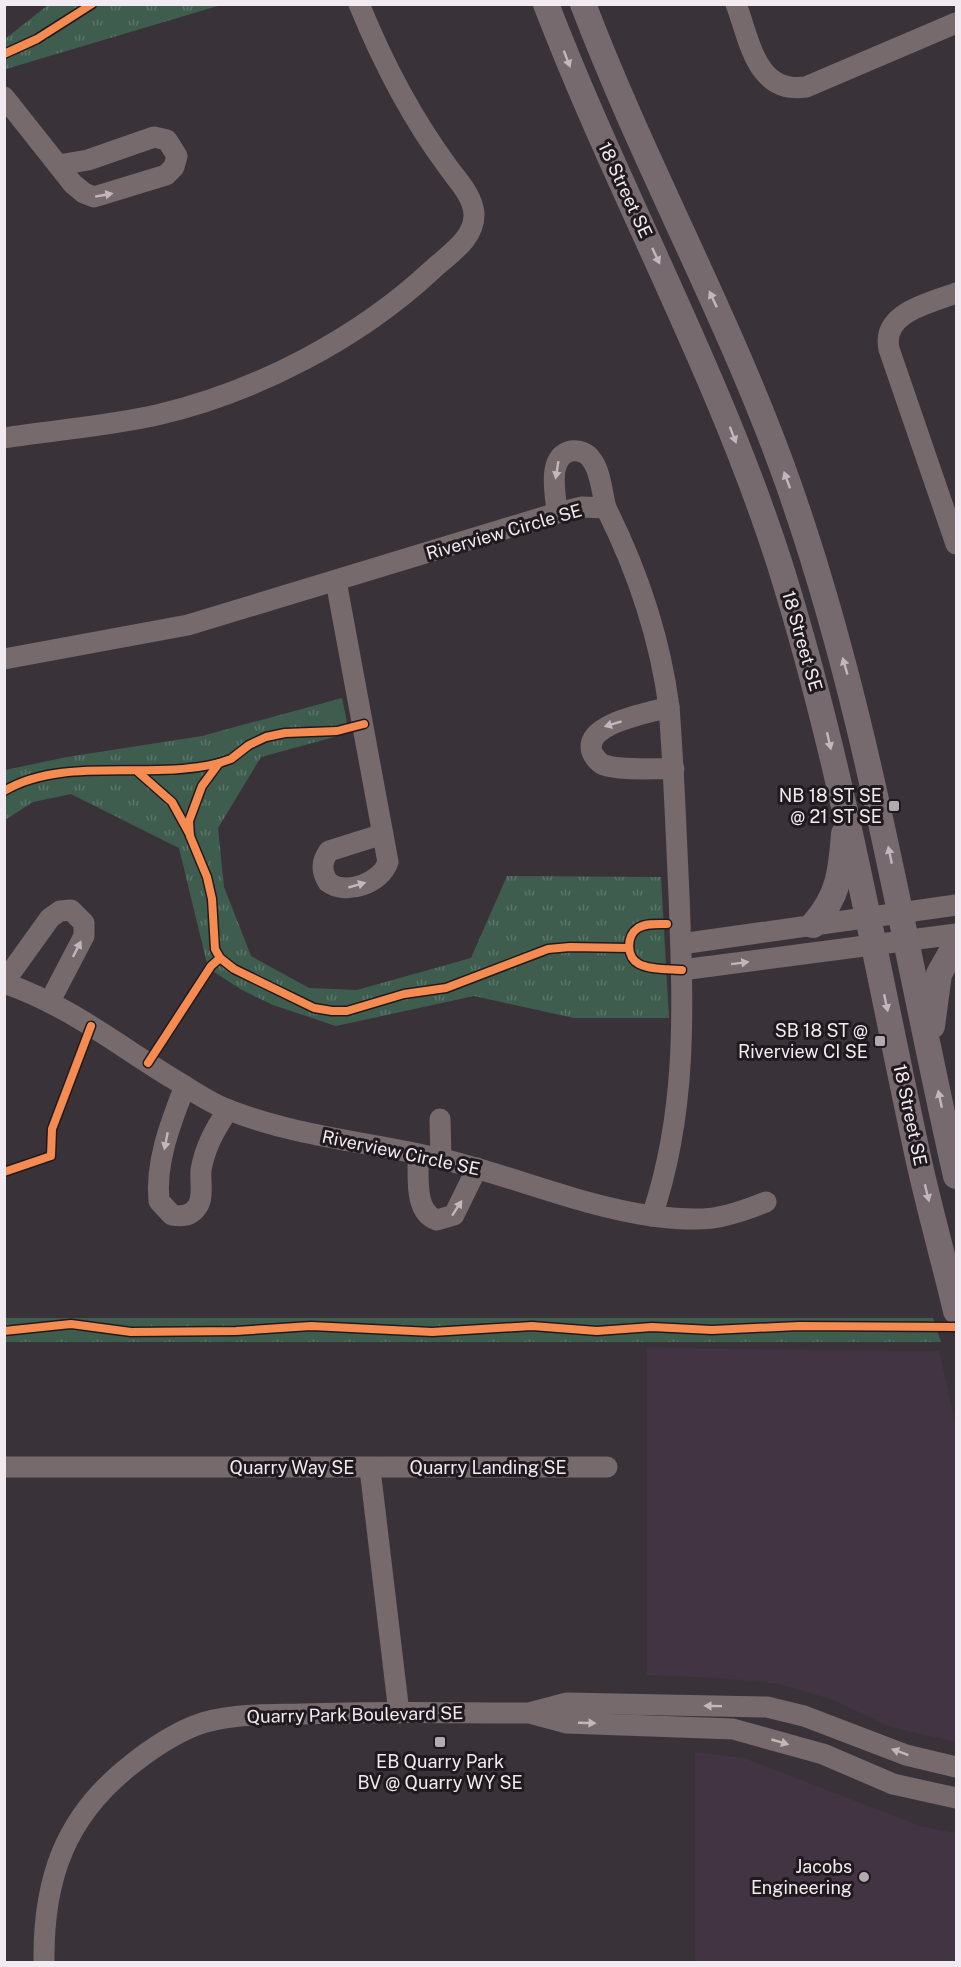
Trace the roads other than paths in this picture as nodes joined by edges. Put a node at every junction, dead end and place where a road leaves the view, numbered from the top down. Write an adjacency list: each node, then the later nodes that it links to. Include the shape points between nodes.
1 (359, 4): 9 (street, via 385,67 472,204 473,223 465,239 390,305 335,341 265,378 158,414)
2 (546, 4): 17 (main road, 18 Street SE, one-way to 17, via 590,116 682,314 758,499 822,711)
3 (583, 4): 20 (main road, 18 Street SE, one-way to 3, via 858,713 789,484 726,326 642,148)
4 (736, 4): 5 (street, via 766,76 792,89 806,87)
5 (957, 23)
6 (4, 97): 7 (street)
7 (59, 165): 7 (street, one-way to 7, via 84,193 102,196 166,175 177,156 167,140 154,137 88,160)
8 (957, 293): 12 (street, via 898,318 889,331 888,343)
9 (4, 438)
10 (606, 508): 11 (street, Riverview Circle SE, via 582,507); 11 (street, one-way to 11, via 594,464 586,454 573,451 555,465); 15 (street, Riverview Circle SE, via 638,581 665,675)
11 (557, 513): 13 (street, Riverview Circle SE)
12 (957, 544)
13 (336, 582): 14 (street, Riverview Circle SE, via 188,625); 18 (street)
14 (4, 659)
15 (669, 707): 16 (street, Riverview Circle SE); 16 (street, one-way to 16, via 604,727 595,734 591,746 595,758 605,765)
16 (674, 769): 25 (street, Riverview Circle SE)
17 (845, 810): 21 (main road, 18 Street SE); 22 (main road, via 838,885 832,901)
18 (383, 834)
19 (957, 905): 20 (street)
20 (902, 913): 21 (street); 24 (main road, 18 Street SE)
21 (868, 918): 22 (street); 27 (main road, 18 Street SE)
22 (813, 925): 25 (street)
23 (957, 934): 24 (street)
24 (907, 940): 27 (street); 31 (main road, 18 Street SE)
25 (681, 944): 28 (street, Riverview Circle SE)
26 (957, 944): 31 (main road, via 939,975)
27 (873, 946): 28 (street, one-way to 27); 41 (main road, 18 Street SE, one-way to 41, via 919,1161)
28 (682, 970): 40 (street, Riverview Circle SE, via 680,1091 664,1180)
29 (4, 983): 30 (street, Riverview Circle SE); 30 (street, one-way to 29, via 84,936 84,923 71,910 60,910 50,918)
30 (50, 1001): 32 (street, Riverview Circle SE)
31 (930, 1051): 38 (main road, 18 Street SE, one-way to 31)
32 (185, 1086): 33 (street, Riverview Circle SE); 33 (street, one-way to 33, via 169,1126 159,1177 159,1201 172,1215 186,1216 197,1208 205,1153)
33 (228, 1110): 35 (street, Riverview Circle SE, via 313,1134)
34 (440, 1119): 36 (street)
35 (418, 1154): 36 (street, Riverview Circle SE); 37 (street, one-way to 37, via 421,1206 436,1220 454,1215)
36 (441, 1159): 37 (street, Riverview Circle SE)
37 (477, 1168): 40 (street, Riverview Circle SE, via 562,1197)
38 (957, 1176)
39 (766, 1202): 40 (street, via 721,1218)
40 (652, 1216)
41 (957, 1311)
42 (4, 1467): 44 (street, Quarry Way SE)
43 (607, 1467): 44 (street, Quarry Landing SE)
44 (370, 1469): 45 (street, Quarry Way SE)
45 (399, 1713): 46 (street, Quarry Park Boulevard SE); 49 (street, Quarry Park Boulevard SE, via 246,1715 195,1725 151,1749 108,1783 65,1841 44,1923)
46 (530, 1713): 47 (street, Quarry Park Boulevard SE, one-way to 46, via 906,1755 804,1716 766,1707 567,1703); 48 (street, Quarry Park Boulevard SE, one-way to 48, via 567,1723 733,1729 823,1755 893,1784)
47 (957, 1767)
48 (957, 1798)
49 (44, 1962)

